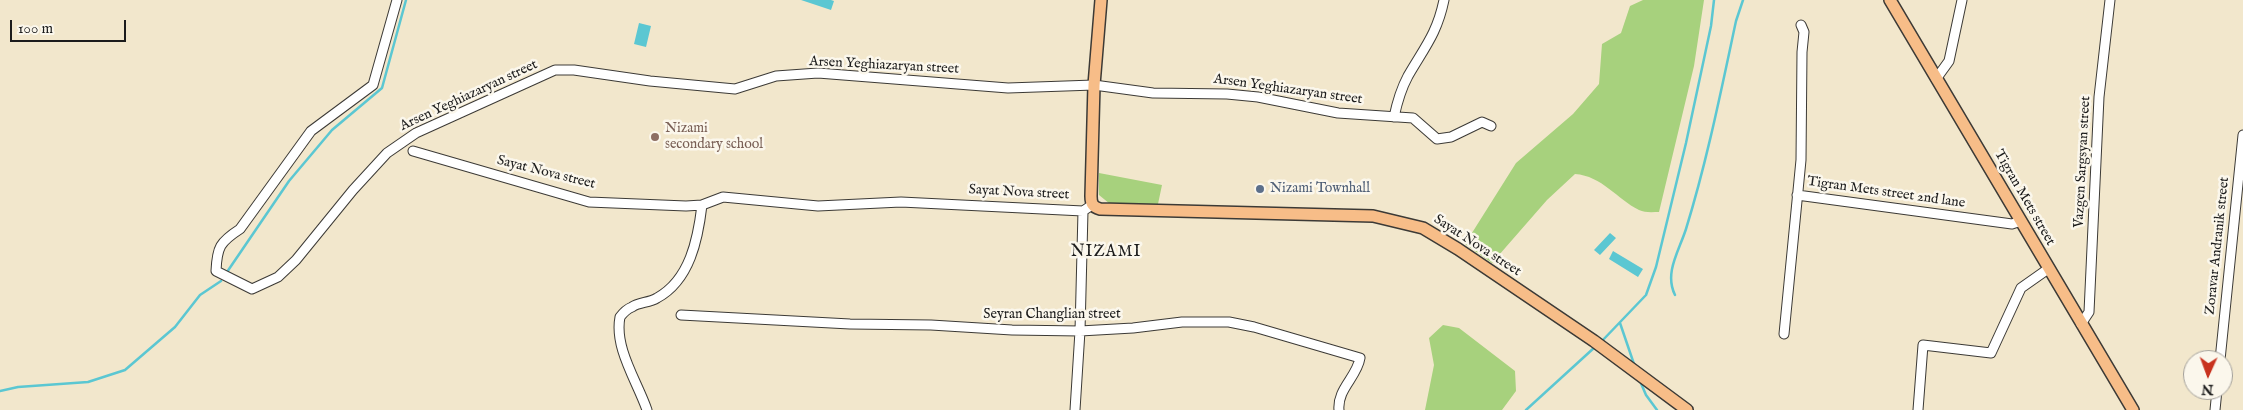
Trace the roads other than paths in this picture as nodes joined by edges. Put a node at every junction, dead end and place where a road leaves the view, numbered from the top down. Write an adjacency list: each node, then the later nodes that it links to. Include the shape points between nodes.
1 (397, 0): 9 (street, Arsen Yeghiazaryan street, via 373,85 311,131 240,230 224,240 217,254 216,271 252,289 278,277 387,153 416,133 555,70 735,90 776,76 818,73 1008,88)
2 (1101, 0): 9 (main road)
3 (1444, 0): 10 (street, via 1440,21 1407,78)
4 (1890, 0): 8 (main road, Tigran Mets street)
5 (1962, 0): 8 (street, via 1949,61)
6 (2110, 0): 20 (street, Vazgen Sargsyan street, via 2099,97 2089,312)
7 (1801, 25): 14 (street, Tigran Mets street 2nd lane, via 1804,32 1801,160)
8 (1936, 79): 17 (main road, Tigran Mets street)
9 (1094, 85): 10 (street, Arsen Yeghiazaryan street, via 1153,93 1235,95 1338,113); 16 (main road)
10 (1394, 117): 11 (street, Arsen Yeghiazaryan street, via 1413,118 1437,139 1451,137 1482,122)
11 (1491, 126)
12 (2243, 135): 23 (street, Zoravar Andranik street)
13 (413, 151): 15 (street, Sayat Nova street, via 589,202)
14 (1797, 195): 17 (street, Tigran Mets street 2nd lane, via 2012,224); 22 (street)
15 (702, 205): 16 (street, Sayat Nova street, via 723,197 818,206 900,202); 24 (street, via 699,230 684,272 668,292 632,306 620,316 617,329 623,350)
16 (1088, 208): 21 (street); 27 (main road, Sayat Nova street, via 1373,216 1423,228 1627,364)
17 (2021, 221): 18 (main road, Tigran Mets street)
18 (2048, 268): 20 (main road, Tigran Mets street); 28 (street, via 2021,288 1991,353 1923,345)
19 (681, 315): 21 (street, Seyran Changlian street)
20 (2081, 324): 29 (main road, Tigran Mets street)
21 (1080, 331): 25 (street); 26 (street, Seyran Changlian street, via 1182,322 1229,322 1360,358 1359,366 1338,400)
22 (1784, 334)
23 (2221, 350)
24 (647, 410)
25 (1075, 410)
26 (1340, 410)
27 (1687, 410)
28 (1918, 410)
29 (2133, 410)

